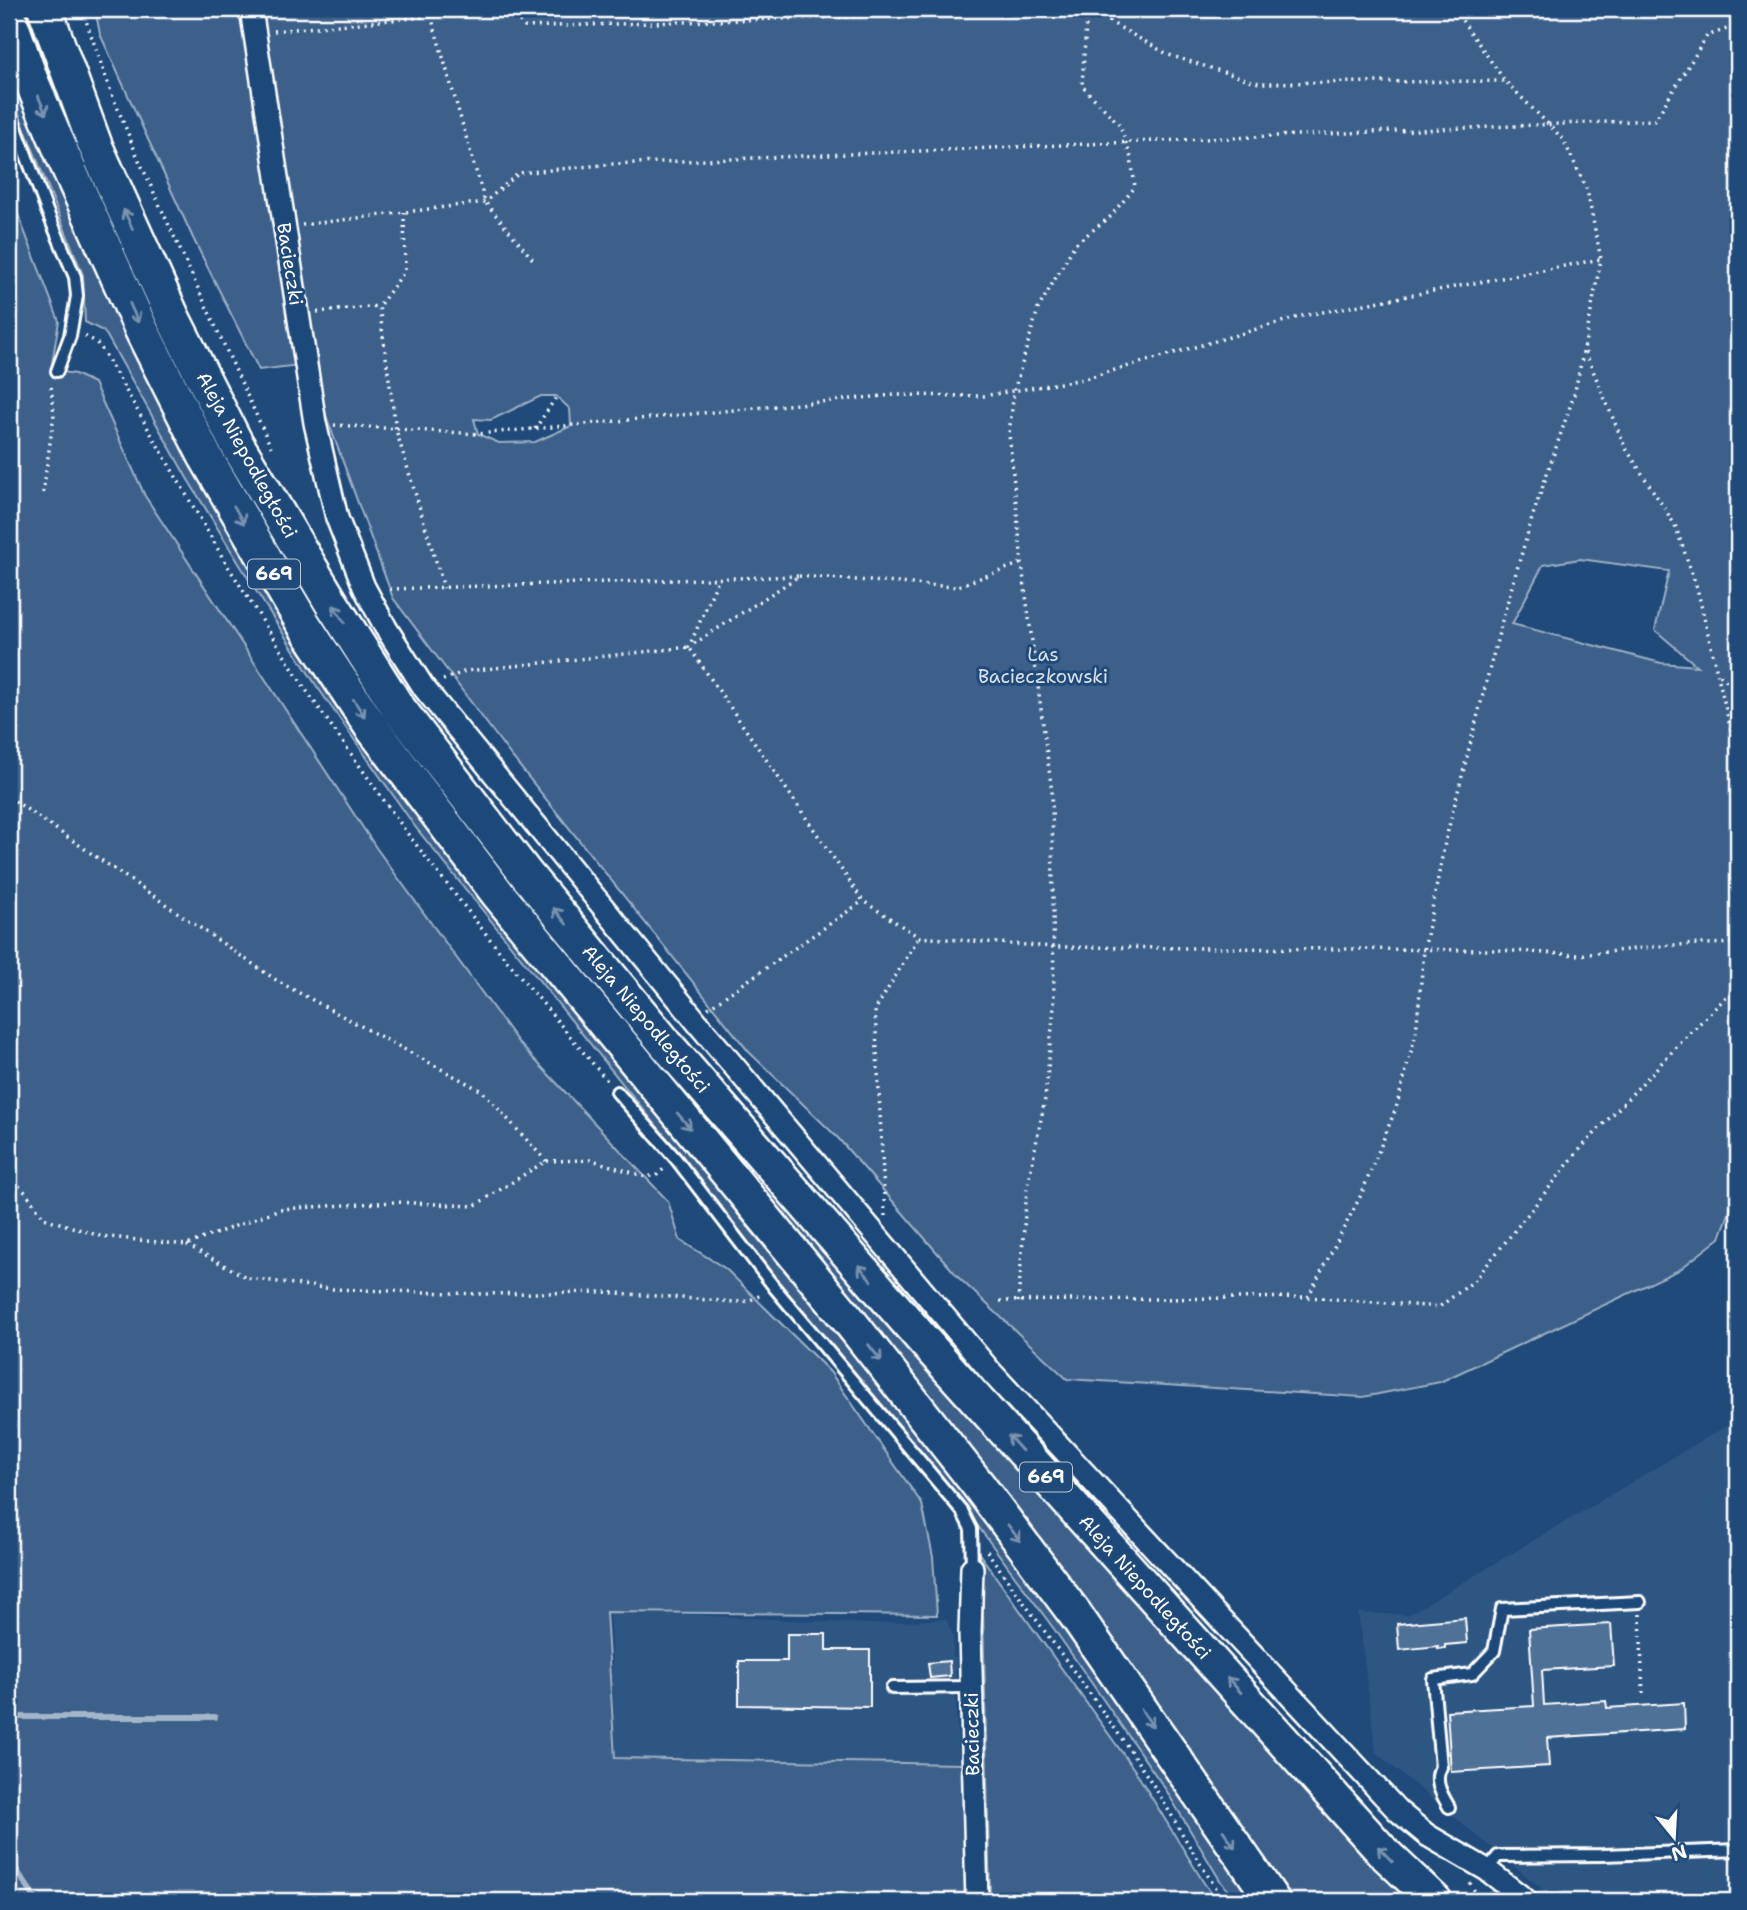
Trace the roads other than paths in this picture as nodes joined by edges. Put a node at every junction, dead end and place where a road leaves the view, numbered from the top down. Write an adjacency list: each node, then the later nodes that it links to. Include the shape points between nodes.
1 (45, 9): 16 (main road, Aleja Niepodległości / 669, one-way to 1, via 1383,1852 1021,1449 666,1044 510,855 397,706 234,441 94,145)
2 (251, 9): 13 (street, Bacieczki, via 315,423 337,518 364,587 424,688 992,1373 1398,1811 1427,1835)
3 (9, 18): 15 (main road, Aleja Niepodległości / 669, one-way to 15, via 64,158 205,456 301,620 370,725 498,894 979,1486 1075,1614)
4 (9, 109): 5 (lane, via 75,277 77,296 70,336)
5 (58, 367)
6 (617, 1092): 7 (lane, via 962,1511 971,1529)
7 (972, 1568): 9 (street, Bacieczki)
8 (1640, 1602): 11 (lane, via 1502,1609 1494,1651 1472,1674 1433,1679 1439,1791)
9 (971, 1687): 10 (lane); 14 (street, Bacieczki)
10 (892, 1688)
11 (1449, 1807)
12 (1738, 1850): 13 (lane, via 1498,1856)
13 (1487, 1870): 17 (street, Bacieczki)
14 (976, 1901)
15 (1273, 1901)
16 (1435, 1901)
17 (1527, 1901)

